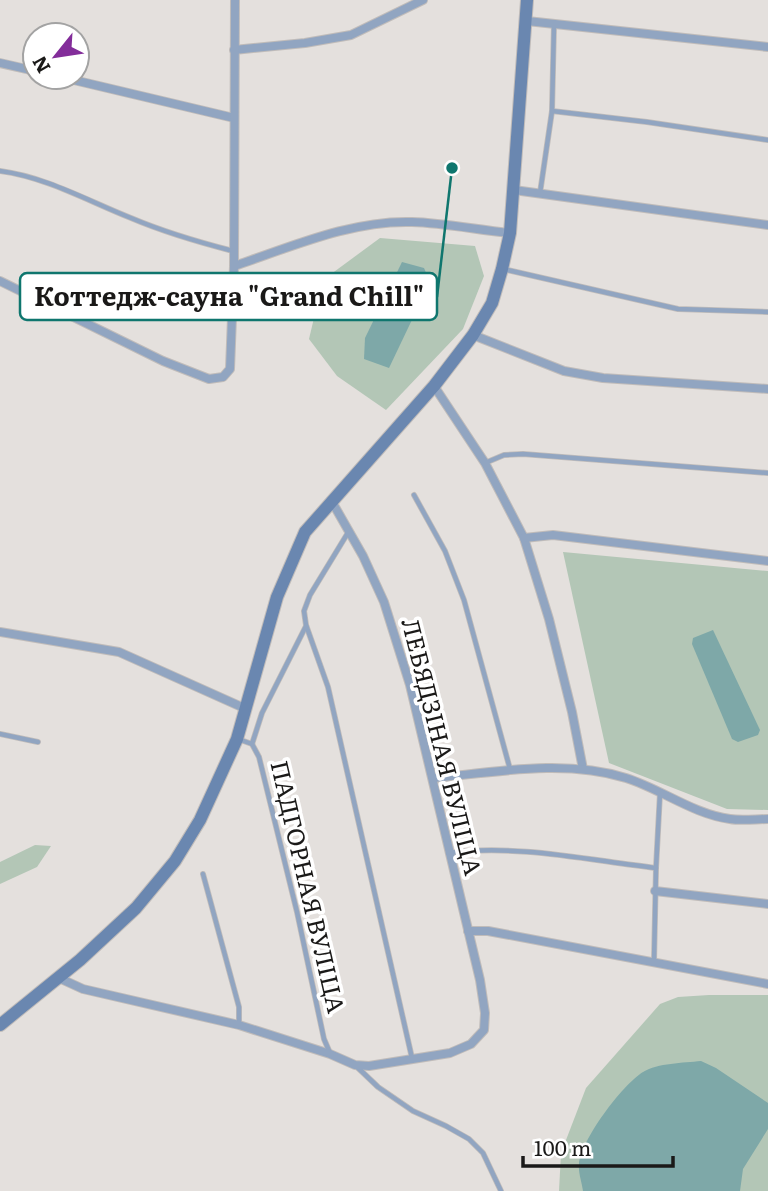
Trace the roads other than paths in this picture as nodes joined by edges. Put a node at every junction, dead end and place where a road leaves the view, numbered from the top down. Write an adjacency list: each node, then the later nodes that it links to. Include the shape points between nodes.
1 (235, 0): 7 (street)
2 (424, 0): 7 (street, via 351,35)
3 (527, 0): 4 (street)
4 (527, 22): 5 (street); 15 (street)
5 (554, 23): 6 (street); 11 (lane)
6 (768, 47)
7 (234, 50): 12 (street)
8 (0, 63): 9 (street)
9 (21, 68)
10 (91, 84): 12 (street)
11 (552, 111): 13 (lane); 16 (lane)
12 (234, 118): 19 (street)
13 (768, 140)
14 (0, 171): 19 (lane, via 26,174 158,229)
15 (513, 190): 16 (street); 18 (street)
16 (540, 194): 17 (street)
17 (768, 225)
18 (510, 233): 20 (street, via 412,222 376,225 332,234); 21 (street)
19 (234, 251): 20 (street)
20 (234, 266): 22 (street, via 230,369 223,377 209,379)
21 (502, 269): 23 (lane, via 678,309); 24 (street, via 492,303)
22 (0, 281)
23 (768, 312)
24 (473, 335): 25 (street); 26 (street, via 564,371 603,378)
25 (434, 386): 27 (street); 30 (street)
26 (768, 388)
27 (485, 463): 28 (lane, via 523,454); 32 (street)
28 (768, 472)
29 (414, 495): 42 (lane, via 445,551 464,600)
30 (331, 500): 31 (street, ЛЕБЯДЗІНАЯ ВУЛІЦА); 36 (street, via 305,532 277,597)
31 (349, 531): 34 (lane, via 310,595 304,611); 43 (street, ЛЕБЯДЗІНАЯ ВУЛІЦА, via 384,602)
32 (524, 538): 33 (street, via 588,538); 41 (street, via 549,619)
33 (768, 561)
34 (306, 625): 40 (lane, via 262,713); 58 (lane, via 328,687)
35 (0, 632): 36 (street, via 118,652)
36 (244, 708): 38 (street)
37 (0, 734): 39 (lane)
38 (237, 739): 40 (lane, ПАДГОРНАЯ ВУЛІЦА); 53 (street, via 200,820 175,861 136,908)
39 (38, 742)
40 (252, 744): 57 (lane, ПАДГОРНАЯ ВУЛІЦА, via 259,757)
41 (583, 769): 42 (street); 44 (street, via 626,778)
42 (510, 770): 43 (street)
43 (434, 778): 46 (street, ЛЕБЯДЗІНАЯ ВУЛІЦА)
44 (660, 793): 45 (street, via 730,819); 47 (lane)
45 (768, 819)
46 (449, 853): 47 (lane, via 514,850); 51 (street, ЛЕБЯДЗІНАЯ ВУЛІЦА)
47 (656, 868): 49 (lane)
48 (203, 874): 56 (lane, via 239,1007)
49 (655, 891): 50 (street); 52 (lane)
50 (768, 904)
51 (468, 931): 52 (street); 58 (street, ЛЕБЯДЗІНАЯ ВУЛІЦА, via 481,980 484,1030 471,1044 450,1053)
52 (654, 962): 54 (street)
53 (59, 978): 55 (street); 56 (street, ЛЕБЯДЗІНАЯ ВУЛІЦА, via 83,989)
54 (768, 984)
55 (0, 1025)
56 (239, 1025): 57 (street, ЛЕБЯДЗІНАЯ ВУЛІЦА)
57 (330, 1054): 59 (street, ЛЕБЯДЗІНАЯ ВУЛІЦА)
58 (412, 1058): 59 (street, ЛЕБЯДЗІНАЯ ВУЛІЦА)
59 (355, 1065): 60 (lane, via 413,1111 468,1139 483,1153)
60 (501, 1191)

